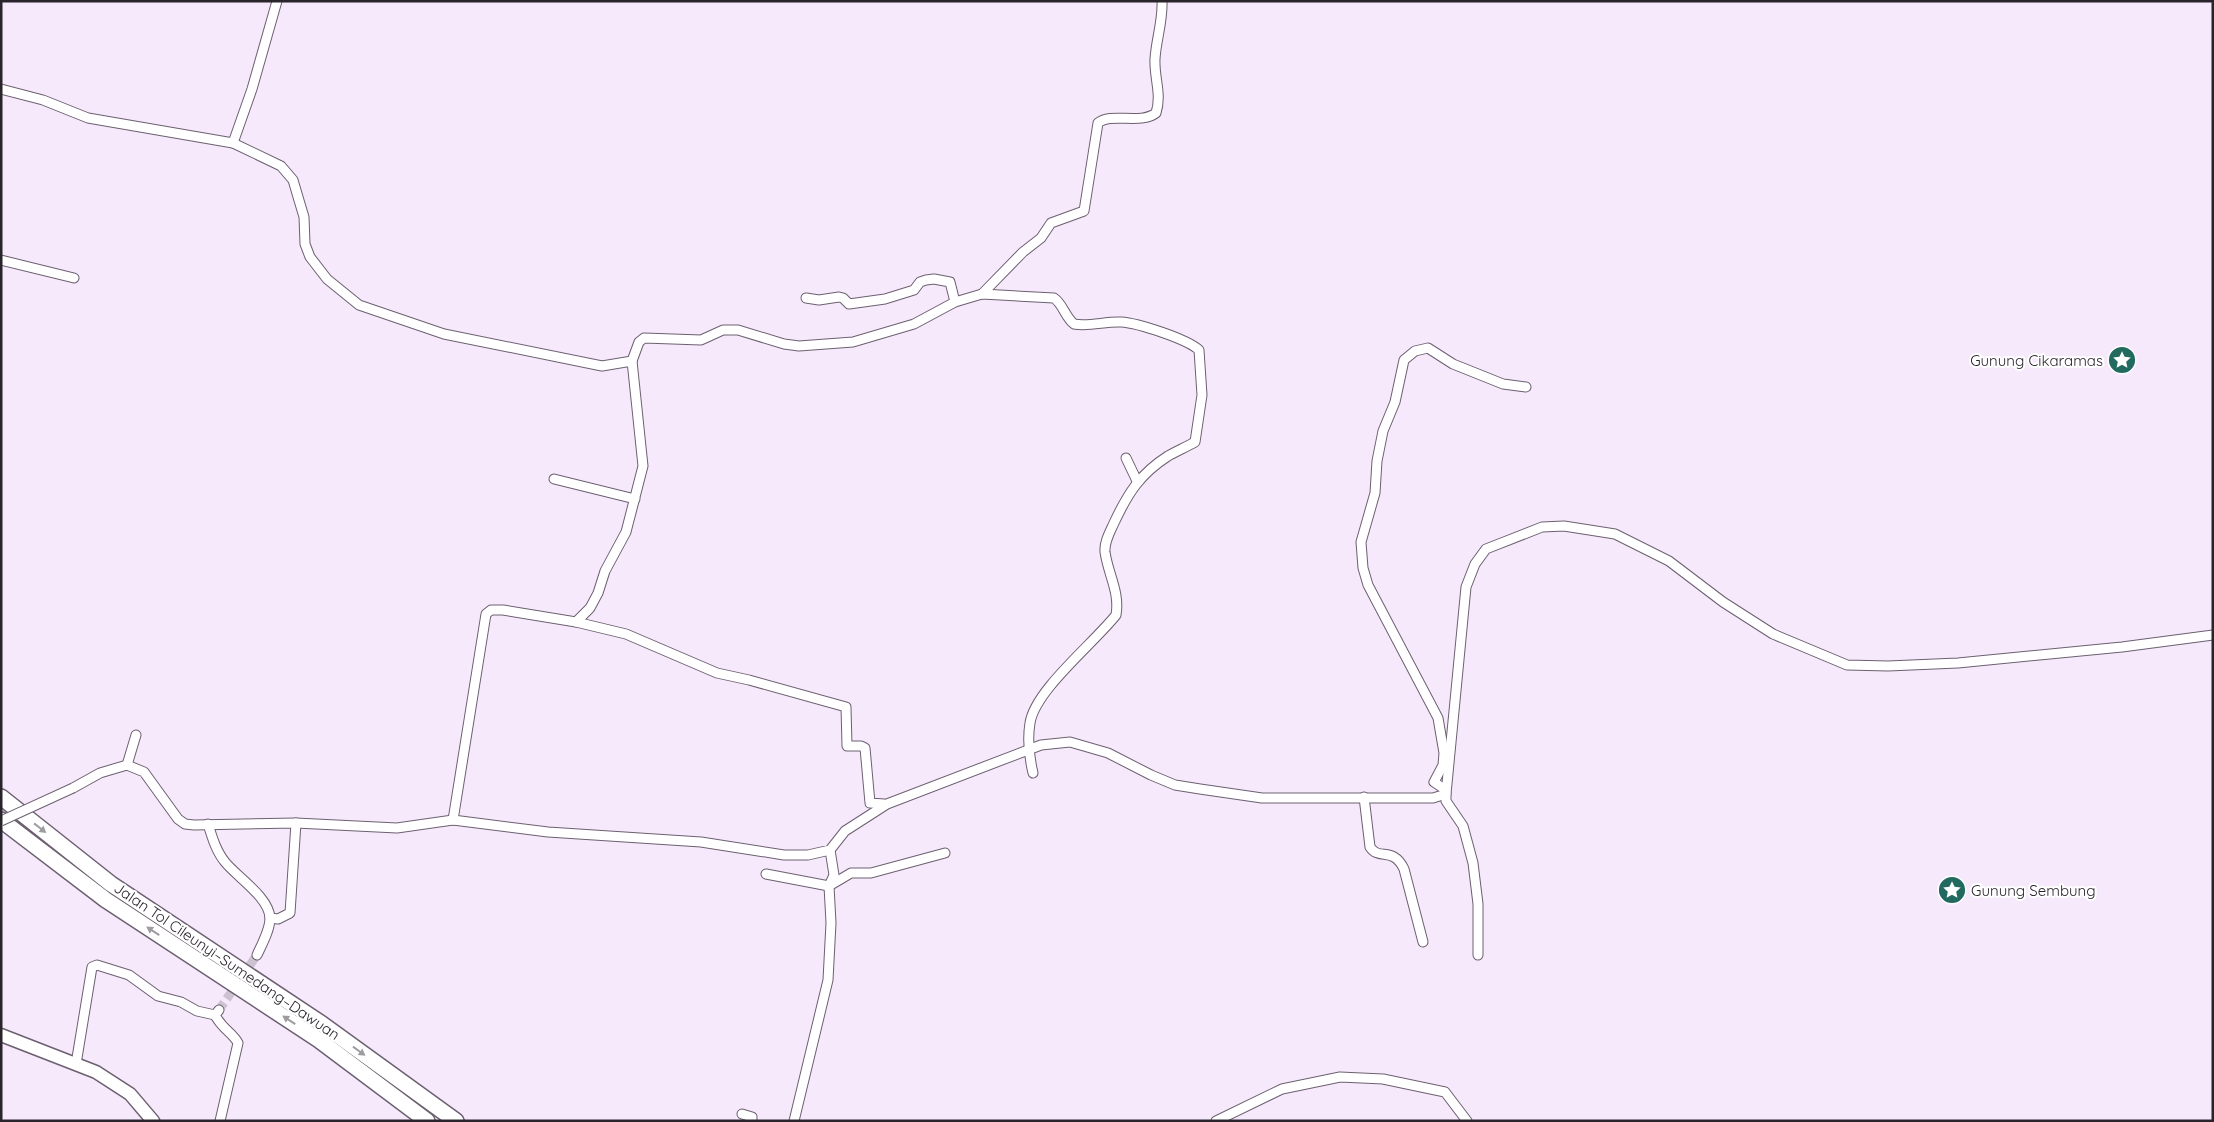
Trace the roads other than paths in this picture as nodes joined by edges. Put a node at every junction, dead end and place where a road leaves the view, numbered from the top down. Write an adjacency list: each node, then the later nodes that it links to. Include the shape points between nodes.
1 (276, 1): 4 (street, via 255,80)
2 (1162, 1): 7 (street, via 1155,57 1160,102 1156,113 1136,119 1104,119 1098,123 1084,211 1051,223 1041,238)
3 (1, 89): 4 (street, via 43,100 88,118)
4 (233, 143): 10 (street, via 281,166 293,180 304,217 305,244 310,257 327,279 359,305 444,334 602,366)
5 (1, 260): 6 (street)
6 (74, 278)
7 (982, 294): 9 (street); 14 (street, via 1054,298 1074,324 1121,322 1140,325 1199,350 1202,395 1195,442 1168,456)
8 (806, 298): 9 (street, via 839,297 849,304 867,302 914,290 920,282 934,279 950,282)
9 (956, 302): 10 (street, via 914,324 853,342 799,346 738,330 723,330 701,340 650,337 639,342)
10 (632, 361): 15 (street, via 643,466)
11 (1526, 387): 22 (street, via 1503,384 1453,364 1428,348 1415,351 1401,366 1395,402 1379,447 1376,493 1361,542 1363,568 1394,637 1438,718 1444,753 1443,764 1434,782)
12 (1126, 458): 14 (street)
13 (554, 479): 15 (street)
14 (1137, 481): 19 (street, via 1124,501 1106,542 1118,605 1116,615 1039,701 1030,722)
15 (635, 499): 16 (street, via 626,532 605,571 598,593 590,608)
16 (576, 622): 25 (street, via 626,634 717,673 846,707 848,746 865,748 869,802); 26 (street, via 503,610 491,610 486,614)
17 (2213, 635): 22 (street, via 1958,664 1847,665 1773,634 1723,602 1669,561 1615,534 1564,526 1542,527 1486,549 1474,564 1466,587)
18 (136, 735): 20 (street)
19 (1028, 750): 21 (street); 23 (street, via 1070,742 1108,753 1175,785 1262,798); 25 (street)
20 (127, 764): 27 (street, bridge, via 100,773); 29 (street, via 144,772 178,819 185,824)
21 (1033, 773)
22 (1446, 794): 23 (street, via 1433,798); 37 (street, via 1446,801 1462,826 1473,863 1478,904)
23 (1364, 797): 35 (street, via 1370,847 1374,852 1400,860)
24 (1, 798): 44 (highway, Jalan Tol Cileunyi–Sumedang–Dawuan, one-way to 44, via 111,884 322,1024)
25 (887, 804): 30 (street, via 845,831)
26 (453, 820): 28 (street, via 397,828); 30 (street, via 548,832 701,842 784,855 808,855)
27 (1, 821): 43 (highway, Jalan Tol Cileunyi–Sumedang–Dawuan, one-way to 27, via 319,1040 106,900)
28 (296, 823): 29 (street); 34 (street, via 290,913 278,919)
29 (208, 824): 34 (street, via 225,863 253,890)
30 (830, 850): 33 (street, via 834,875)
31 (945, 853): 33 (street, via 872,873 851,873)
32 (766, 874): 33 (street)
33 (829, 886): 46 (street, via 828,980)
34 (270, 918): 36 (street)
35 (1423, 942)
36 (257, 955)
37 (1478, 955)
38 (1, 1035): 39 (main road)
39 (76, 1064): 41 (main road, via 96,1072 130,1094); 42 (street, via 92,967 96,965 129,975 158,996 181,1002 197,1011 217,1012 225,1031 236,1038 238,1043)
40 (742, 1114): 45 (street, via 752,1117)
41 (153, 1121)
42 (220, 1121)
43 (427, 1121)
44 (456, 1121)
45 (752, 1121)
46 (794, 1121)
47 (1216, 1121): 48 (street, via 1282,1088 1340,1077 1382,1079 1445,1092)
48 (1467, 1121)

